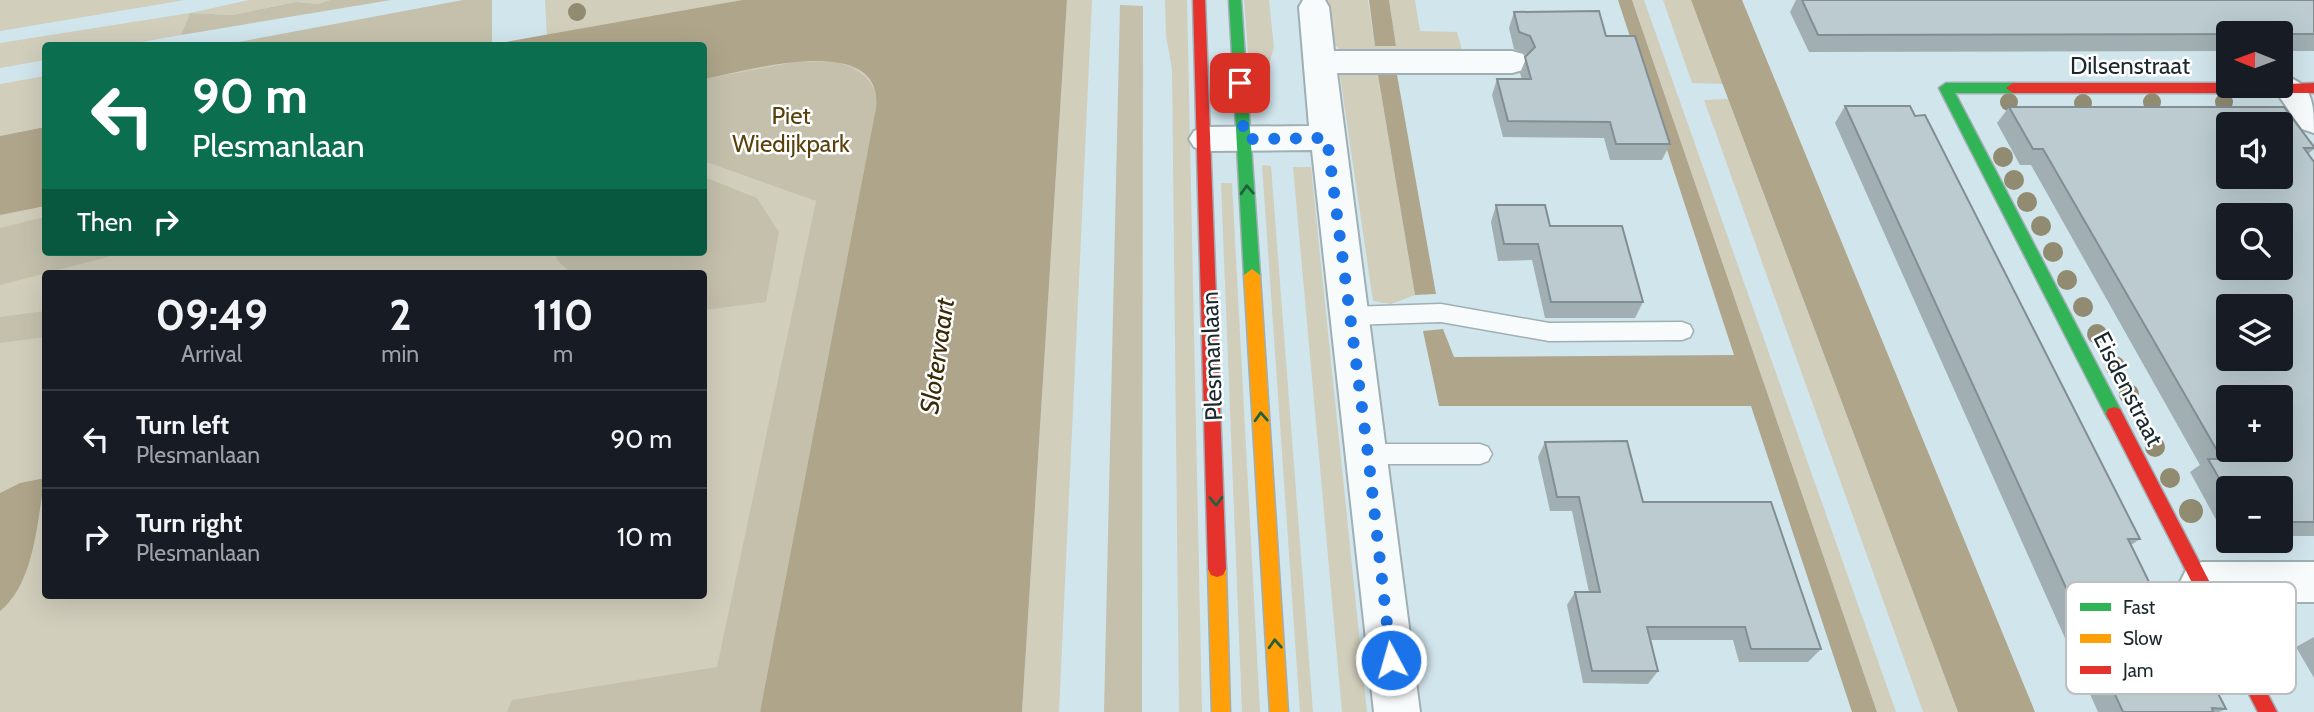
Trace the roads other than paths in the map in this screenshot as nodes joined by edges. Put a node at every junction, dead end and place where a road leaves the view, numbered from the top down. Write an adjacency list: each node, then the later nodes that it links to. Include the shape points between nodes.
1 (1199, 0): 10 (main road, Plesmanlaan)
2 (1235, 0): 11 (main road, Plesmanlaan)
3 (1314, 7): 4 (street)
4 (1319, 62): 5 (street); 9 (street)
5 (1512, 62)
6 (1947, 88): 7 (main road, Dilsenstraat); 16 (main road, Eisdenstraat)
7 (2302, 88): 8 (street)
8 (2314, 121)
9 (1327, 138): 11 (street); 12 (street)
10 (1206, 139): 11 (street); 19 (main road, Plesmanlaan, one-way to 19)
11 (1244, 139): 20 (main road, Plesmanlaan, one-way to 11)
12 (1349, 316): 13 (lane, via 1441,313 1549,332); 14 (street)
13 (1682, 331)
14 (1368, 454): 15 (lane); 21 (street)
15 (1480, 454)
16 (2202, 582): 17 (street)
17 (2314, 582)
18 (2259, 694): 22 (main road, Eisdenstraat)
19 (1221, 712)
20 (1279, 712)
21 (1397, 712)
22 (2268, 712)

